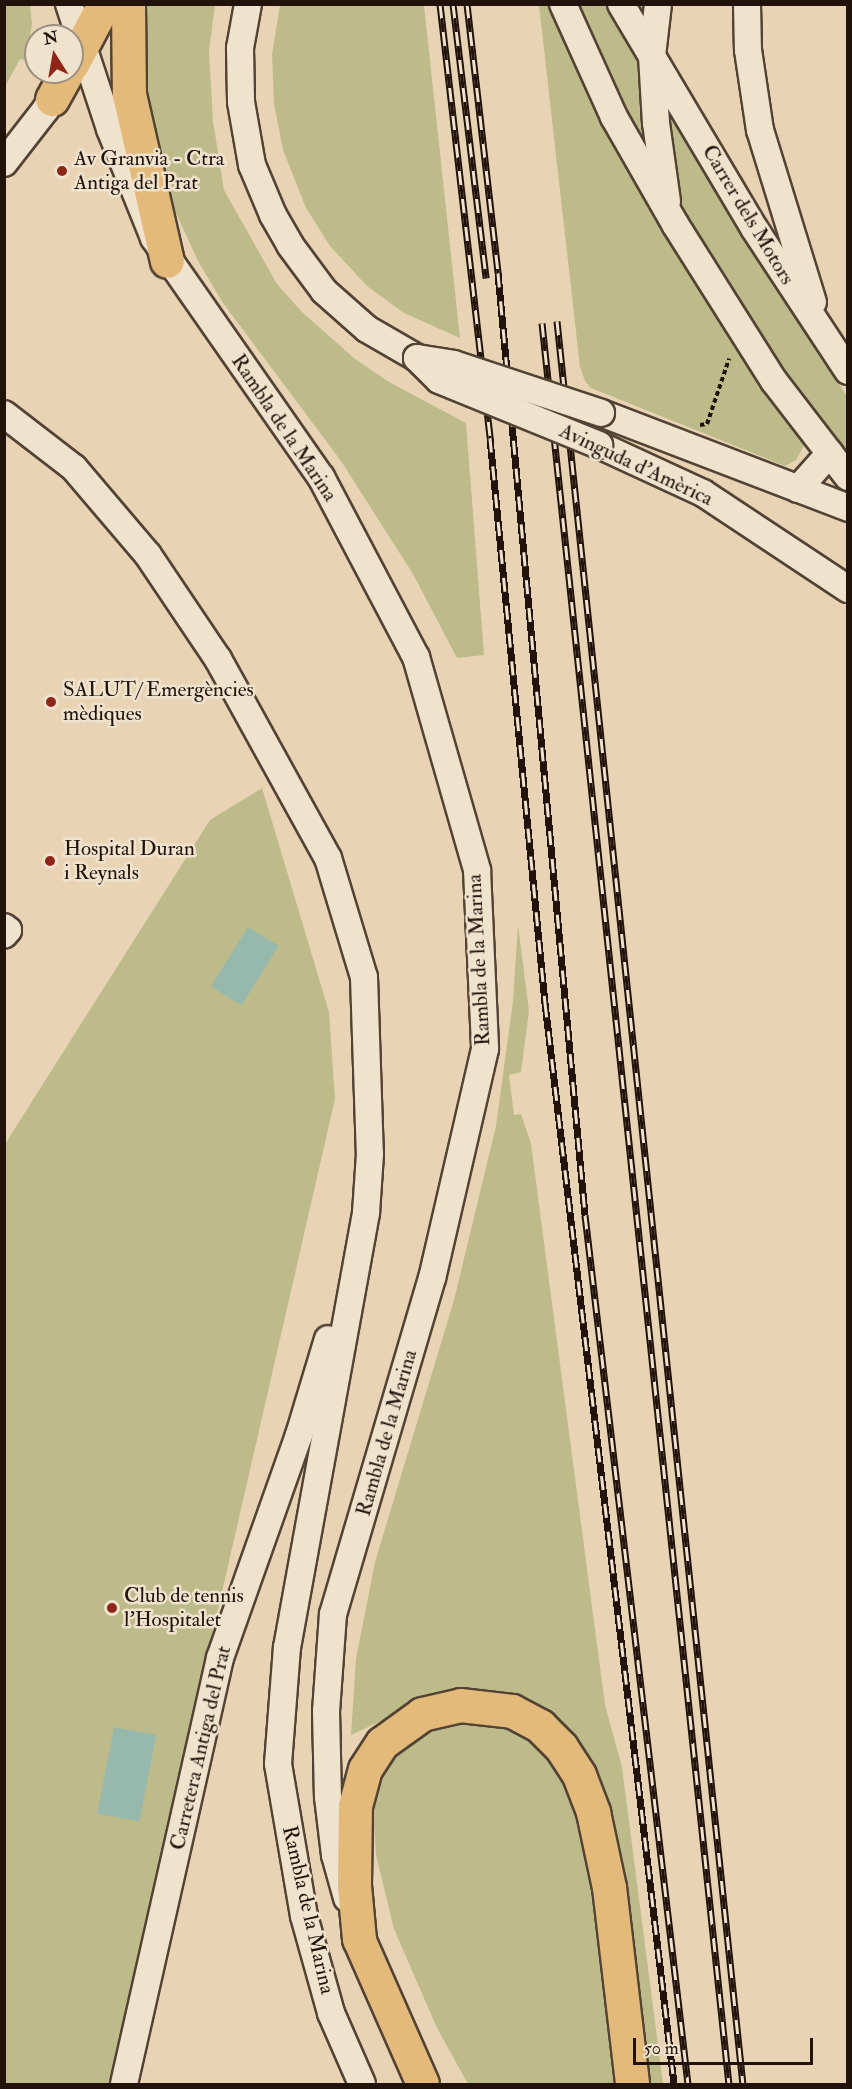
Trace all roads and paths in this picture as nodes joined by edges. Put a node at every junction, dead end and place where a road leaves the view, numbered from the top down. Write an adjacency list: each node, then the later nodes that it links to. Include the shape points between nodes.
1 (67, 4): 9 (street, Rambla de la Marina)
2 (104, 4): 10 (highway)
3 (128, 4): 16 (highway, via 129,94)
4 (248, 4): 19 (street, Avinguda d'Amèrica, via 240,48 241,102 252,165 273,215 300,261 324,291 367,330)
5 (563, 4): 15 (street, Carrer dels Motors, via 614,117)
6 (621, 4): 11 (street, Carrer dels Motors)
7 (658, 4): 11 (street)
8 (747, 4): 17 (street, via 748,50 760,130)
9 (67, 24)
10 (84, 37)
11 (652, 56): 15 (street, Carrer dels Motors, via 662,171); 17 (street, Carrer dels Motors)
12 (55, 84): 14 (street)
13 (80, 84): 16 (street, Rambla de la Marina, via 110,129)
14 (4, 164)
15 (675, 225): 25 (street, Carrer dels Motors, via 774,381)
16 (167, 261): 33 (street, Rambla de la Marina, via 321,477 416,657 477,870 485,1049 432,1278 333,1614 326,1711 328,1797 335,1855)
17 (825, 339): 20 (street, Carrer dels Motors)
18 (727, 352): 22 (path, via 730,361 707,423)
19 (417, 358): 27 (street, Avinguda d'Amèrica, bridge, via 454,364 601,413); 29 (street, Avinguda d'Amèrica, bridge, via 439,380 599,445 703,493)
20 (848, 371)
21 (4, 414): 24 (street, Rambla de la Marina)
22 (688, 421)
23 (4, 423): 24 (street)
24 (30, 434): 32 (street, Rambla de la Marina, via 74,468 148,555 218,659 328,858 364,977 370,1154)
25 (830, 453): 26 (street, Carrer dels Motors); 27 (street)
26 (848, 477)
27 (798, 489): 28 (street, Avinguda d'Amèrica)
28 (848, 508)
29 (848, 589)
30 (4, 927): 31 (street, via 8,930)
31 (4, 935)
32 (366, 1213): 34 (street, Carretera Antiga del Prat, via 299,1435 220,1658); 35 (street, Rambla de la Marina, via 286,1647 278,1764 304,1916 331,2013)
33 (359, 1939): 36 (main road, Rambla de la Marina); 37 (highway, via 354,1885 355,1806 365,1769 382,1743 422,1714 460,1705 512,1711 540,1726 561,1747 579,1775 593,1812 609,1887)
34 (124, 2085)
35 (362, 2085)
36 (423, 2085)
37 (632, 2085)

